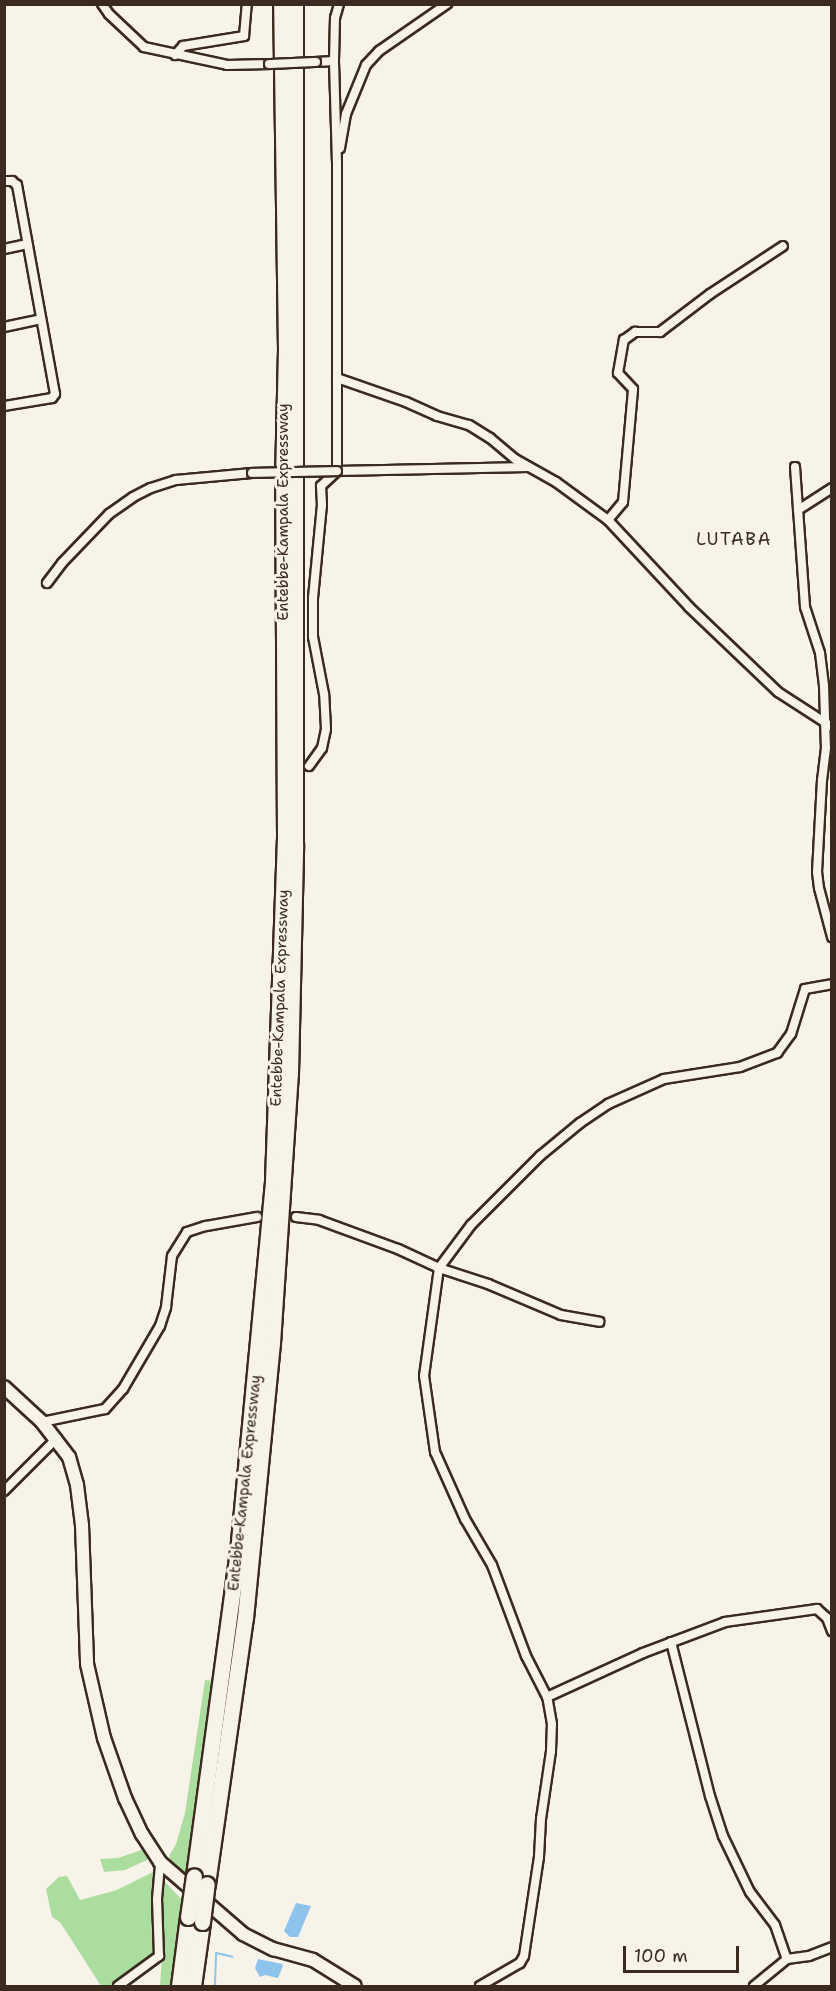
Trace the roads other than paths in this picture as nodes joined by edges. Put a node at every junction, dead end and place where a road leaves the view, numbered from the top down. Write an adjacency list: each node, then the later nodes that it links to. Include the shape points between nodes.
1 (102, 4): 7 (street, via 144,46)
2 (247, 4): 7 (street, via 244,36 183,46)
3 (281, 4): 41 (highway, Entebbe-Kampala Expressway, via 286,350 285,834 273,1181 238,1552)
4 (295, 4): 41 (highway, Entebbe-Kampala Expressway, via 296,844 290,1073 272,1343 245,1618)
5 (339, 4): 8 (street)
6 (447, 4): 9 (street, via 379,51 366,65 346,114)
7 (175, 55): 8 (street, bridge, via 226,65)
8 (334, 61): 9 (street)
9 (338, 163): 16 (street)
10 (4, 181): 11 (street, via 17,185)
11 (27, 244): 13 (street); 14 (street)
12 (783, 246): 23 (street, via 660,332 635,332 624,340 618,373 633,388 622,502)
13 (4, 249)
14 (42, 318): 15 (street); 17 (street, via 54,396)
15 (4, 327)
16 (336, 378): 18 (street, via 469,425); 20 (street)
17 (4, 406)
18 (528, 467): 20 (street); 23 (street)
19 (795, 467): 22 (street)
20 (337, 471): 24 (street, bridge, via 252,473 176,480 151,488 109,514); 26 (street, via 321,486 313,636 326,729 322,748)
21 (831, 488): 22 (street)
22 (798, 510): 25 (street, via 805,607 820,653)
23 (608, 520): 25 (street, via 689,608 778,692)
24 (47, 583)
25 (829, 726): 27 (street, via 818,872)
26 (309, 766)
27 (831, 937)
28 (831, 984): 31 (street, via 805,989 791,1034 777,1053 740,1067 664,1078 608,1104 580,1123 540,1156 471,1225)
29 (257, 1217): 34 (street, via 187,1232 172,1256 160,1326 123,1389 105,1409)
30 (296, 1217): 31 (street, via 319,1220)
31 (439, 1268): 32 (street, via 561,1315); 39 (street, via 424,1376 435,1452 465,1519 485,1549)
32 (599, 1322)
33 (4, 1387): 34 (main road)
34 (42, 1422): 35 (main road)
35 (57, 1438): 36 (street); 40 (main road, via 69,1457 80,1499 86,1658 95,1704 125,1798)
36 (4, 1491)
37 (831, 1631): 38 (street, via 827,1617 817,1609 726,1622)
38 (671, 1642): 39 (street); 44 (street, via 723,1836 750,1892 776,1926)
39 (547, 1697): 45 (street, via 551,1751 526,1948 520,1963)
40 (160, 1862): 46 (street, via 159,1956); 49 (main road, via 251,1940 313,1960)
41 (200, 1880): 42 (highway, Entebbe-Kampala Expressway, bridge)
42 (195, 1920): 47 (highway, Entebbe-Kampala Expressway); 48 (highway, Entebbe-Kampala Expressway)
43 (831, 1947): 44 (street)
44 (787, 1959): 52 (street)
45 (499, 1976): 50 (street); 51 (street)
46 (118, 1986)
47 (179, 1986)
48 (192, 1986)
49 (355, 1986)
50 (480, 1986)
51 (501, 1986)
52 (754, 1986)

